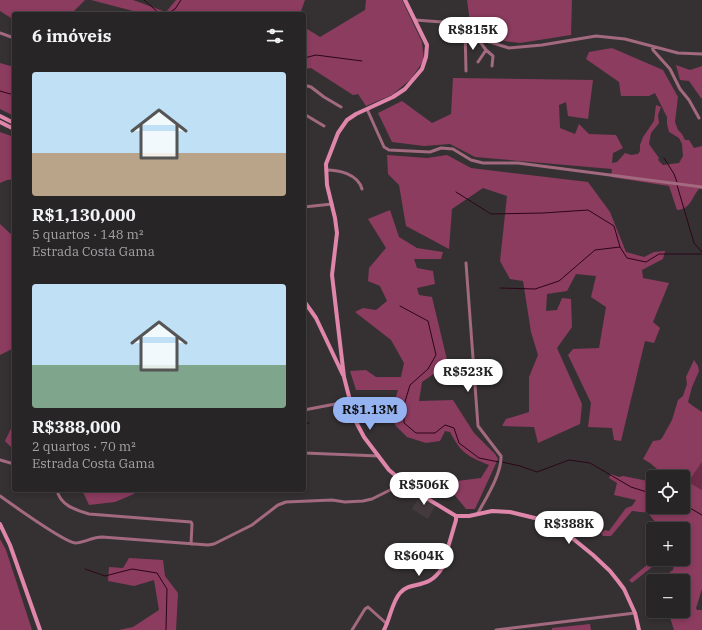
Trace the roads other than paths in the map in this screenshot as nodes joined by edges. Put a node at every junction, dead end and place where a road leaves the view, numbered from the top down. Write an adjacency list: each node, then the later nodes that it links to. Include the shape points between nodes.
1 (404, 0): 2 (main road)
2 (415, 20): 3 (street); 4 (main road)
3 (425, 21): 4 (street); 5 (street, via 442,22)
4 (417, 25): 17 (main road, via 427,45 422,69 399,93)
5 (465, 30): 8 (street); 14 (street)
6 (0, 33): 7 (street)
7 (12, 37)
8 (478, 37): 9 (street, via 509,48 596,36 626,39); 10 (street)
9 (652, 46): 11 (street, via 678,53); 20 (street, via 670,69)
10 (486, 50): 12 (street); 13 (street, via 493,56)
11 (702, 54)
12 (478, 62)
13 (492, 66)
14 (466, 71)
15 (306, 85): 16 (street)
16 (341, 107)
17 (367, 109): 25 (main road, via 347,120 342,126 328,156); 26 (street, via 384,147 389,150 431,152 441,148 453,149 471,161 483,163 518,163)
18 (306, 115): 23 (street)
19 (0, 116): 22 (main road)
20 (699, 118)
21 (0, 122): 24 (main road)
22 (12, 122)
23 (324, 126)
24 (12, 128)
25 (326, 170): 27 (street, via 347,173); 28 (main road)
26 (702, 187)
27 (362, 188)
28 (332, 204): 29 (street); 33 (main road, via 337,233 332,275)
29 (306, 207)
30 (466, 263): 44 (street, via 478,426 501,456 498,472)
31 (306, 304): 32 (main road)
32 (335, 357): 33 (main road); 34 (main road)
33 (343, 357): 34 (main road)
34 (344, 378): 35 (main road)
35 (351, 400): 36 (street); 38 (main road, via 359,429)
36 (306, 410)
37 (306, 452): 38 (street)
38 (379, 456): 41 (main road)
39 (0, 460): 40 (street)
40 (12, 463)
41 (402, 482): 45 (main road); 47 (street, via 372,499 363,501 286,502 214,544)
42 (57, 492): 47 (street, via 64,502 89,514 191,522)
43 (0, 496): 47 (street, via 73,542 97,537)
44 (478, 513): 45 (main road); 48 (main road, via 501,511 539,519 566,533 610,570 624,589)
45 (456, 516): 49 (main road, via 438,576 427,583 399,593)
46 (0, 524): 50 (main road)
47 (191, 544)
48 (635, 613): 53 (street); 54 (main road)
49 (387, 624): 51 (street, via 368,607); 52 (main road)
50 (40, 630)
51 (352, 630)
52 (384, 630)
53 (496, 630)
54 (639, 630)

